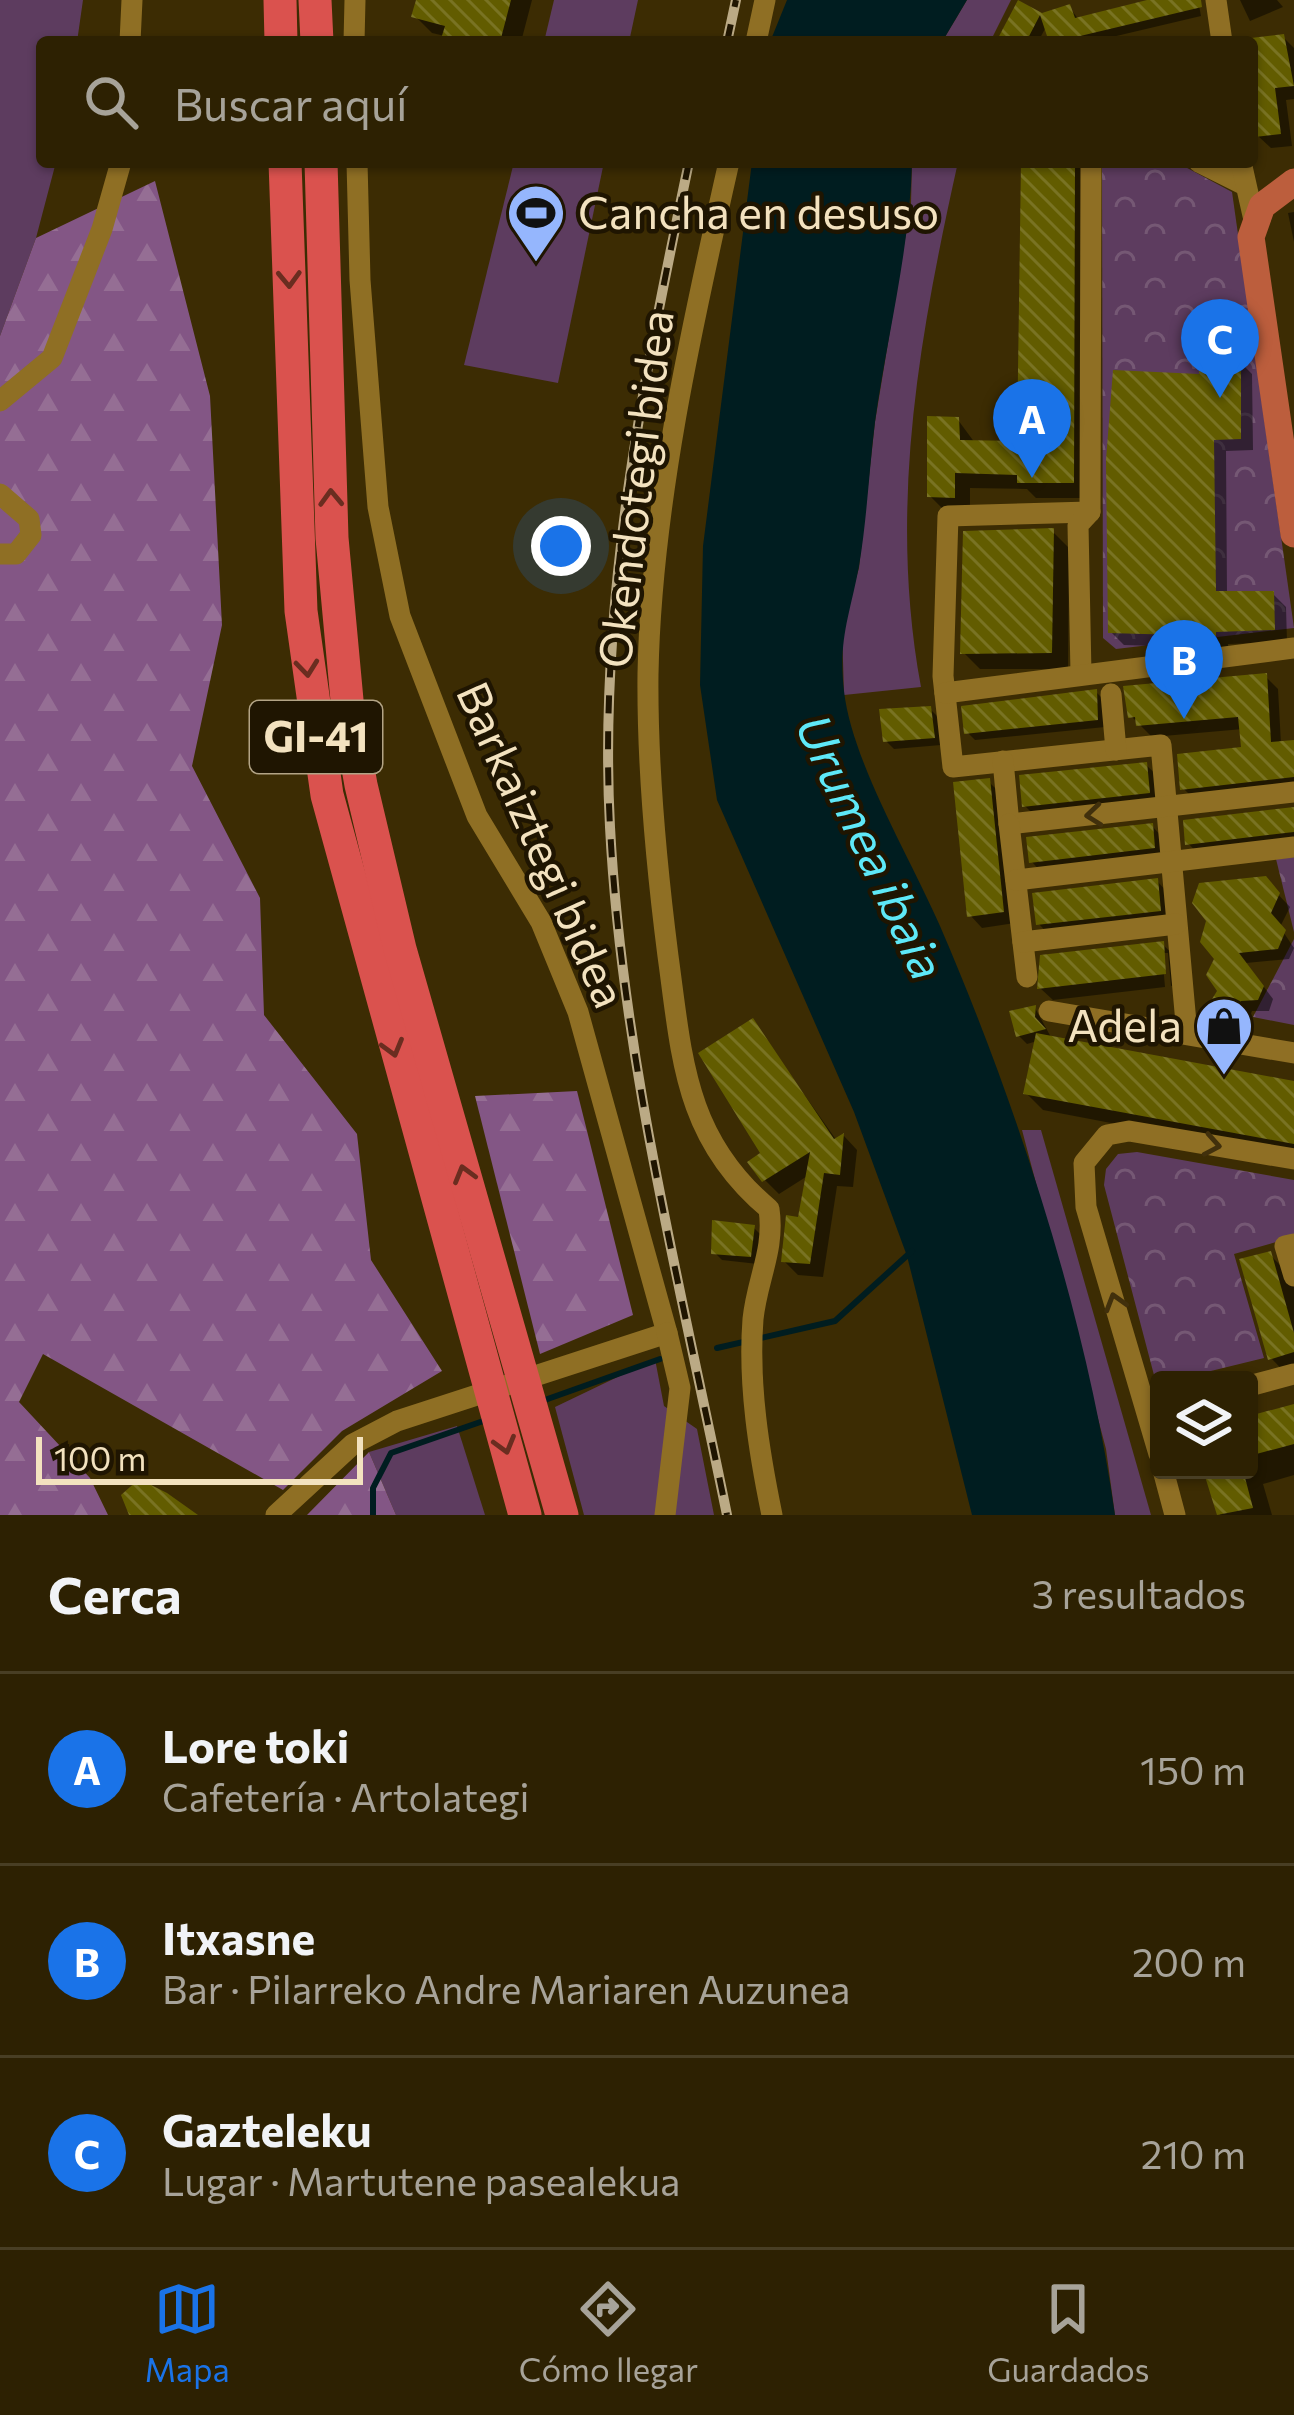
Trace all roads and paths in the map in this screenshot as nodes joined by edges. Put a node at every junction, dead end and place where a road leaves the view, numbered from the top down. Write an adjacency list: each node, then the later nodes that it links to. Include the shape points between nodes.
1 (132, 0): 7 (street)
2 (280, 0): 8 (highway)
3 (315, 0): 9 (highway)
4 (356, 0): 10 (street)
5 (765, 0): 11 (street)
6 (1216, 0): 12 (street)
7 (130, 36)
8 (281, 36)
9 (317, 36)
10 (354, 36)
11 (756, 36)
12 (1221, 36)
13 (119, 168): 24 (street, via 52,358)
14 (285, 168): 56 (highway, GI-41, one-way to 56, via 312,712 346,878)
15 (320, 168): 57 (highway, GI-41, one-way to 15, via 400,949 348,711 332,538)
16 (357, 168): 50 (street, Barkaiztegi bidea, via 378,507 400,616 477,816 541,922 578,1012)
17 (728, 168): 59 (street, Okendotegi bidea, via 651,615 651,804 694,1113 746,1190 769,1209 773,1240 754,1316 753,1359)
18 (1091, 168): 26 (street)
19 (1211, 168): 22 (street)
20 (1242, 168): 22 (street)
21 (1294, 182): 23 (main road, via 1272,194)
22 (1245, 185): 23 (street)
23 (1254, 220): 27 (main road)
24 (0, 400)
25 (0, 494): 28 (street, via 29,519 31,535 16,554)
26 (1090, 512): 30 (street, via 1078,525); 31 (street, via 948,516)
27 (1294, 534)
28 (0, 554)
29 (1294, 648): 30 (street)
30 (1081, 674): 31 (street)
31 (945, 693): 34 (street, via 953,767)
32 (1111, 694): 33 (street)
33 (1116, 750): 34 (street); 36 (street, via 1162,745)
34 (1003, 761): 37 (street)
35 (1294, 792): 36 (street)
36 (1169, 807): 37 (street, one-way to 37); 39 (street)
37 (1009, 824): 40 (street)
38 (1294, 847): 39 (street)
39 (1173, 862): 40 (street); 41 (street)
40 (1016, 880): 42 (street)
41 (1176, 924): 42 (street); 45 (street)
42 (1023, 942): 43 (street)
43 (1027, 977)
44 (1049, 1011): 45 (street)
45 (1187, 1034): 46 (street)
46 (1294, 1053)
47 (1294, 1160): 53 (street, one-way to 47, via 1086,1207 1084,1162 1107,1136 1130,1131)
48 (1294, 1244): 49 (street, via 1285,1246)
49 (1294, 1276)
50 (667, 1333): 55 (street, via 397,1420 353,1444); 58 (street, Barkaiztegi bidea, via 680,1388)
51 (1294, 1374): 52 (street)
52 (1258, 1384)
53 (1150, 1401)
54 (1165, 1479): 60 (street)
55 (276, 1515)
56 (525, 1515)
57 (562, 1515)
58 (665, 1515)
59 (772, 1515)
60 (1175, 1515)

